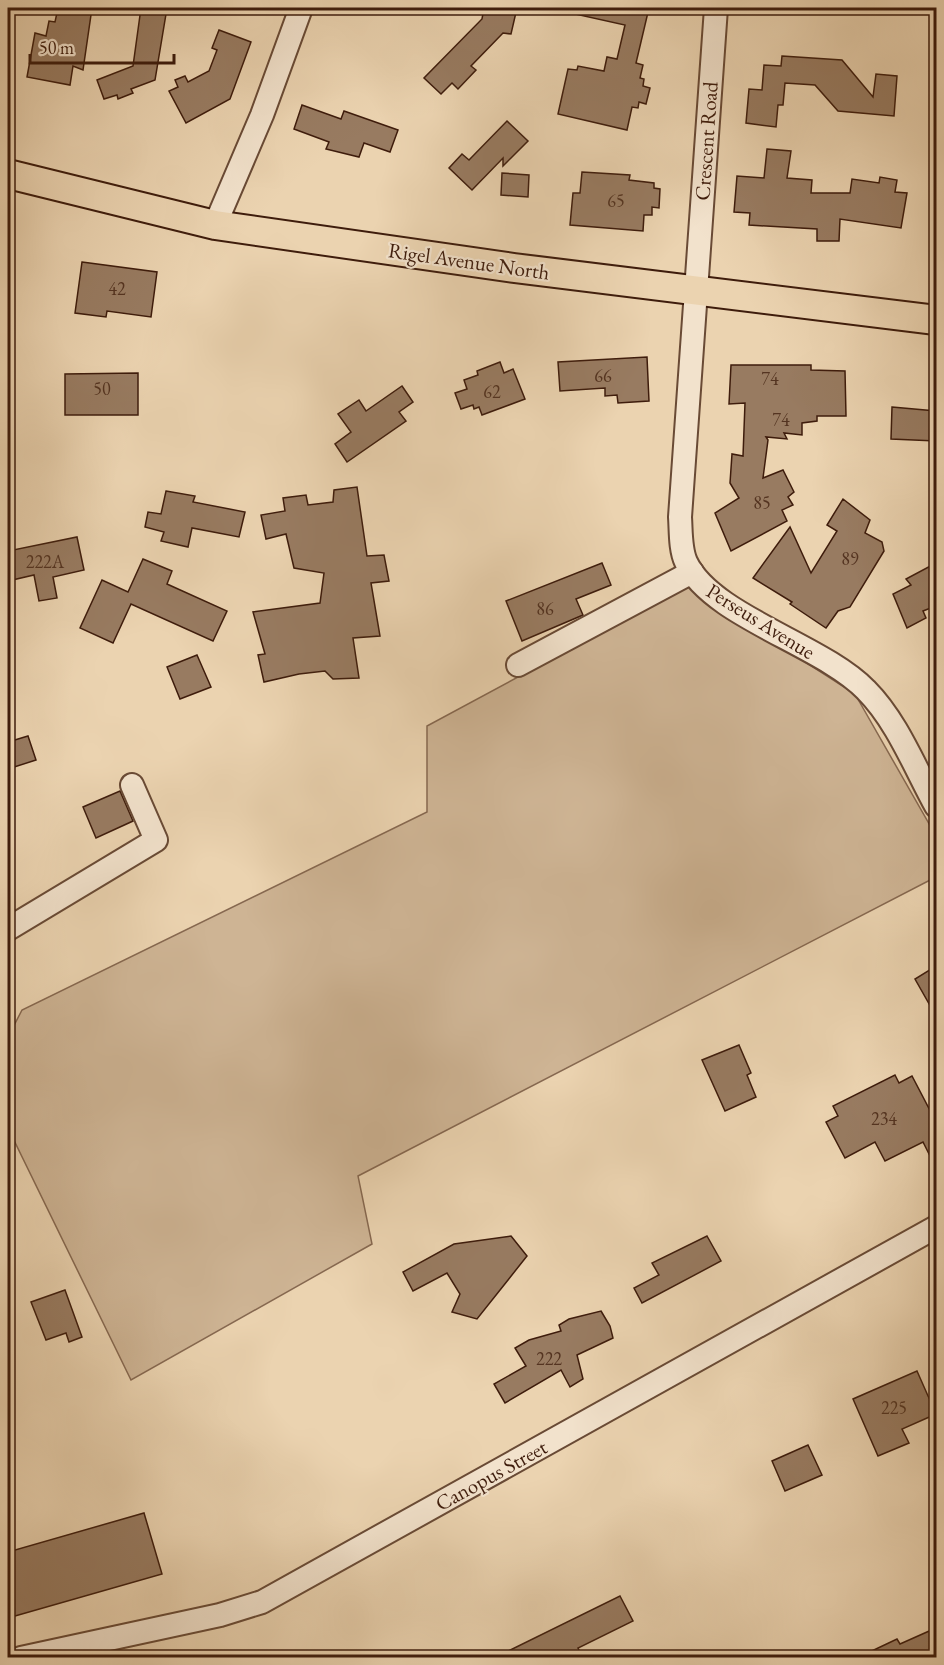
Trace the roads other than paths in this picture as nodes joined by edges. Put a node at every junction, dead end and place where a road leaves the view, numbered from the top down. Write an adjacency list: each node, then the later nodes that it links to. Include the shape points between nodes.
1 (301, 8): 5 (street)
2 (716, 8): 6 (street, Crescent Road)
3 (8, 160): 5 (main road, Rigel Avenue North)
4 (8, 174): 5 (main road, Rigel Avenue North)
5 (219, 217): 6 (main road, Rigel Avenue North, via 514,268)
6 (695, 282): 7 (main road, Rigel Avenue North); 8 (main road, Rigel Avenue North); 9 (street, Perseus Avenue, via 680,517 685,559)
7 (936, 305)
8 (936, 320)
9 (692, 572): 10 (street); 12 (street, Perseus Avenue, via 712,594 833,665 866,689 897,734)
10 (518, 665)
11 (132, 785): 13 (street, via 156,840)
12 (936, 806)
13 (8, 929)
14 (936, 1227): 15 (street, Canopus Street, via 262,1602 220,1615)
15 (21, 1658)

